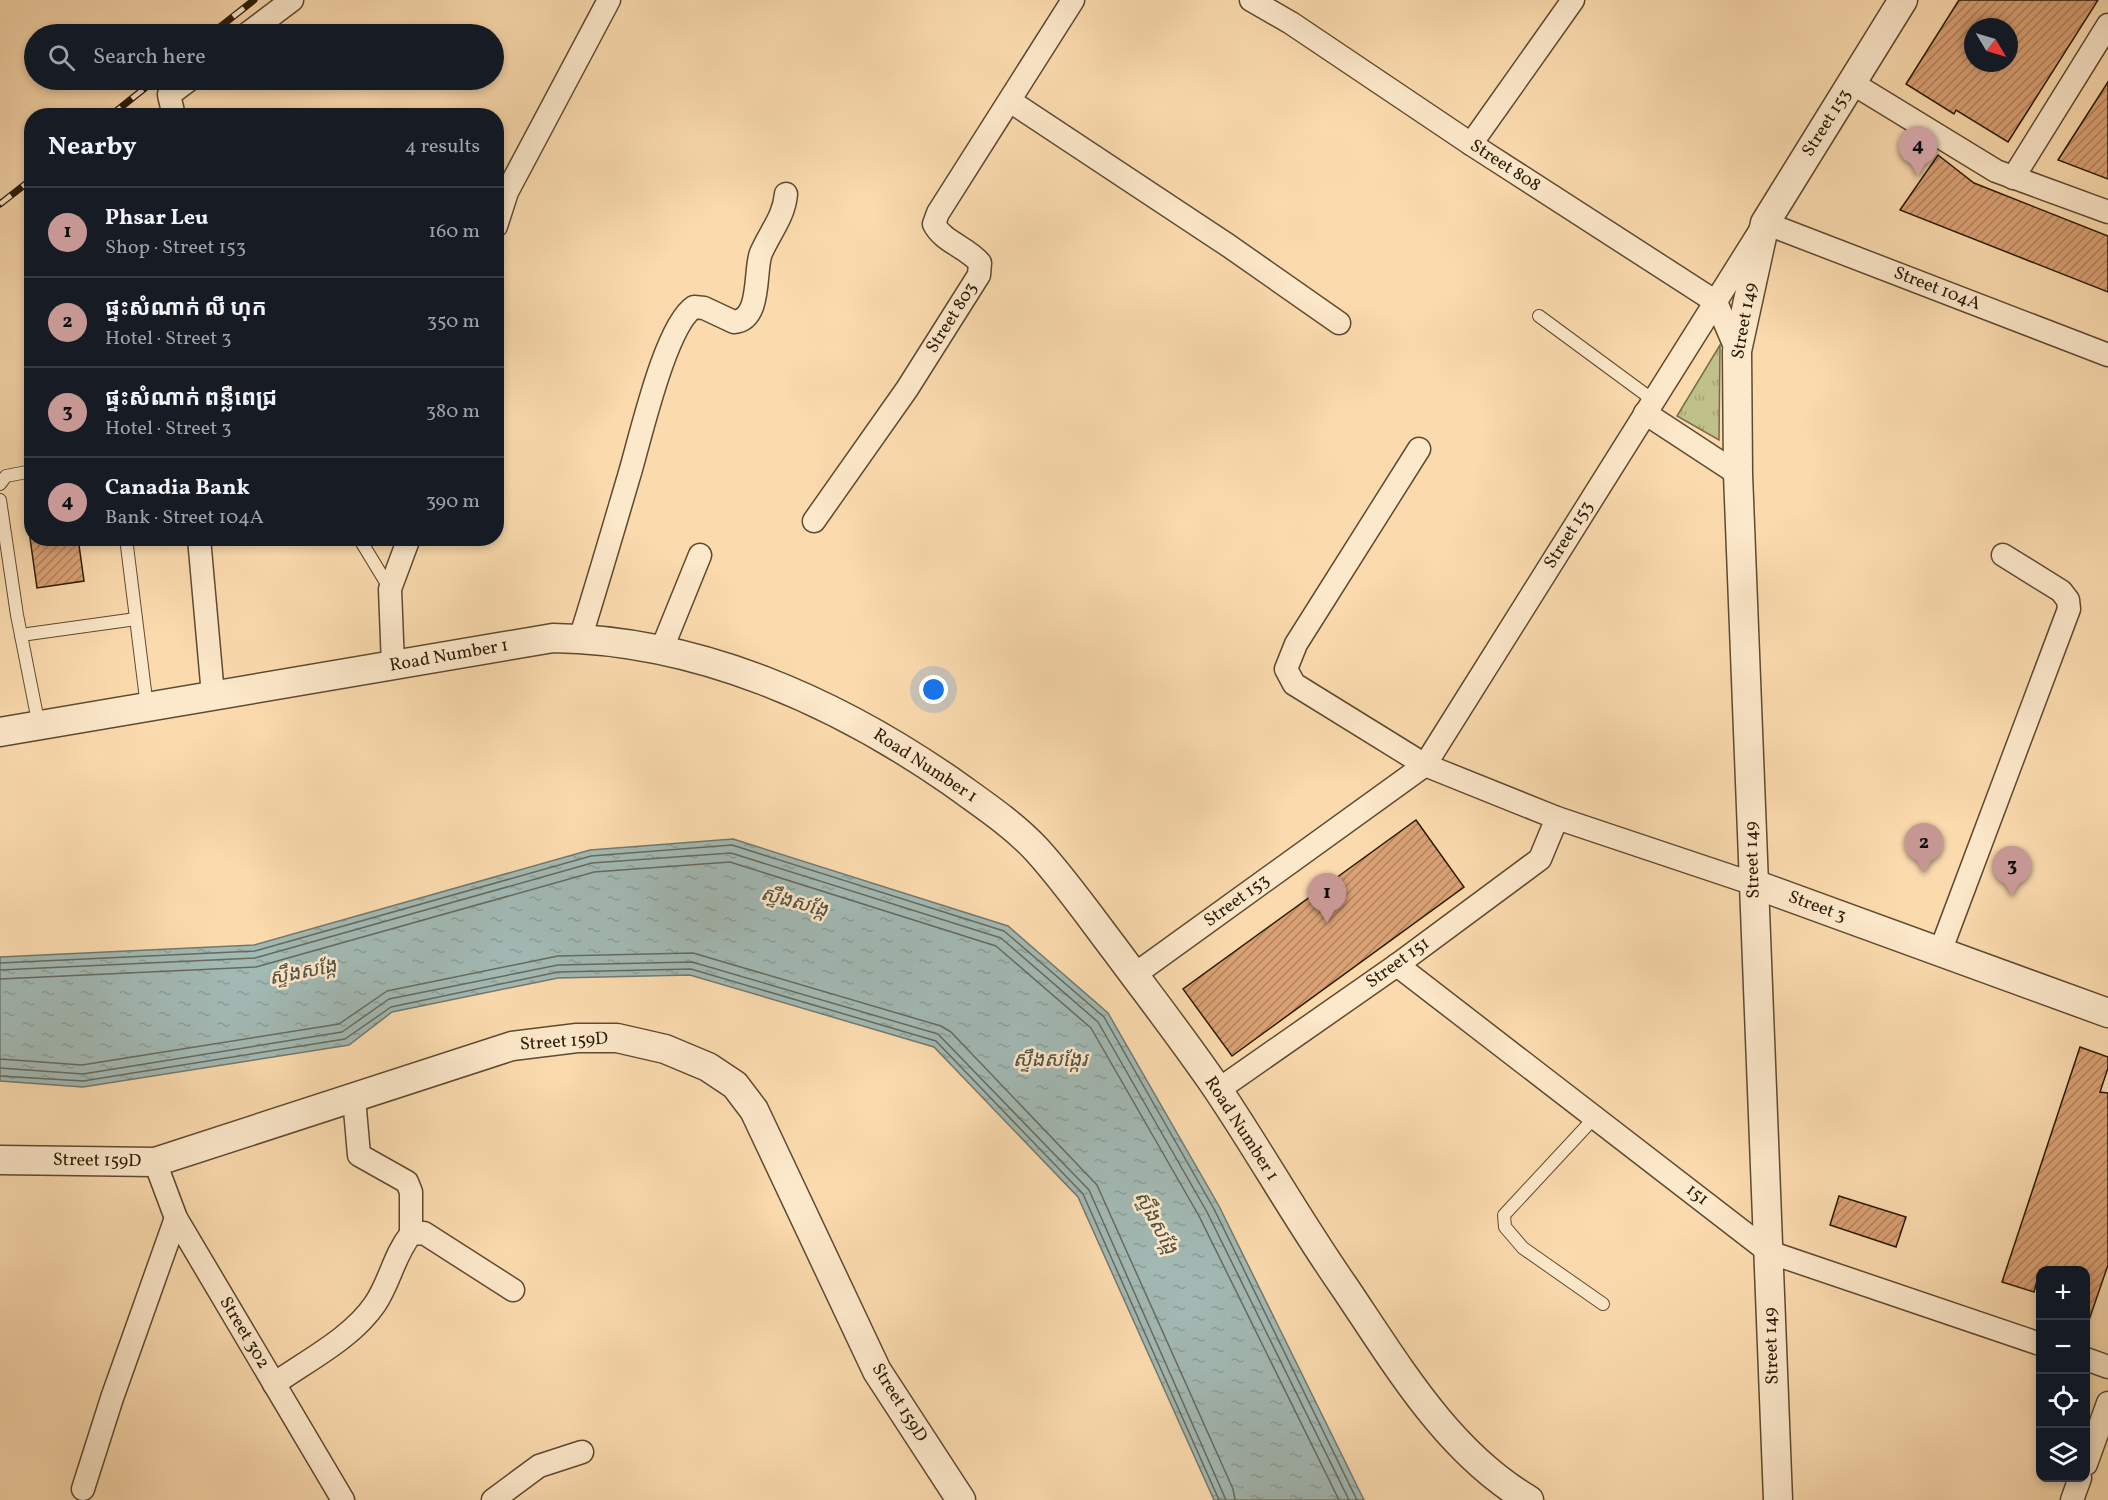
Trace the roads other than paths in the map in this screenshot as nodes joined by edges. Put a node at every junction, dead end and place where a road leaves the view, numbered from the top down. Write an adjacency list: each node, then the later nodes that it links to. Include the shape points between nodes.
1 (292, 0): 7 (street)
2 (609, 0): 15 (street)
3 (1073, 0): 11 (street, Street 803)
4 (1251, 0): 13 (street, Street 808)
5 (1573, 0): 13 (street)
6 (1903, 0): 9 (street, Street 153)
7 (260, 24)
8 (2106, 31): 14 (street)
9 (1852, 83): 14 (street); 18 (street, Street 153)
10 (176, 90): 12 (street, via 169,95)
11 (1010, 101): 21 (street); 30 (street, Street 803, via 934,224 939,233 972,253 980,263 979,275 907,389)
12 (172, 108)
13 (1471, 144): 19 (street, Street 808)
14 (2013, 178): 17 (street)
15 (504, 185)
16 (786, 194): 40 (street, via 784,209 760,255 754,301 744,317 734,322 694,307 687,312 669,349)
17 (2108, 212)
18 (1765, 223): 19 (street, Street 153); 22 (street, Street 149); 23 (street, Street 104A)
19 (1716, 302): 22 (street); 24 (street, Street 153)
20 (1539, 316): 24 (lane)
21 (1339, 323)
22 (1737, 351): 27 (street, Street 149)
23 (2108, 355)
24 (1649, 406): 27 (street); 47 (street, Street 153)
25 (1419, 449): 47 (street, Street 3, via 1296,644 1286,669 1294,684)
26 (24, 473): 28 (lane, via 6,476)
27 (1738, 474): 49 (street, Street 149)
28 (0, 484)
29 (0, 500): 39 (lane)
30 (814, 521)
31 (127, 546): 38 (lane)
32 (200, 546): 43 (street)
33 (364, 546): 37 (lane)
34 (406, 546): 37 (street)
35 (700, 555): 41 (street)
36 (2003, 555): 50 (street, via 2061,591 2069,609)
37 (390, 589): 42 (street)
38 (136, 619): 39 (lane); 44 (lane)
39 (21, 635): 45 (lane)
40 (580, 639): 41 (street, Road Number 1); 42 (street, Road Number 1, via 554,638)
41 (661, 651): 52 (street, Road Number 1, via 735,669 807,698 874,732 932,768 1035,848)
42 (393, 666): 43 (street, Road Number 1)
43 (213, 695): 44 (street, Road Number 1)
44 (147, 707): 45 (street, Road Number 1)
45 (39, 727): 46 (street, Road Number 1)
46 (0, 732)
47 (1425, 765): 48 (street, Street 3); 52 (street, Street 153)
48 (1557, 818): 49 (street, Street 3); 51 (street, Street 151, via 1540,859)
49 (1754, 884): 50 (street, Street 3); 61 (street, Street 149)
50 (1940, 952): 53 (street, Street 3)
51 (1397, 965): 54 (street, Street 151); 56 (street, 151)
52 (1134, 975): 54 (street, Road Number 1)
53 (2108, 1013)
54 (1218, 1090): 76 (street, Road Number 1, via 1304,1229 1443,1427 1497,1478)
55 (354, 1098): 58 (street, Street 159D); 60 (street, via 359,1155 407,1182 411,1192); 75 (street, Street 159D, via 512,1046 544,1041 617,1038 665,1049 708,1067 735,1085 754,1110 877,1371)
56 (1596, 1116): 61 (street, 151); 63 (lane, via 1504,1215 1505,1227 1523,1248)
57 (0, 1160): 58 (street, Street 159D)
58 (155, 1162): 59 (street, Street 302)
59 (176, 1218): 67 (street, Street 302); 72 (street)
60 (411, 1234): 62 (street, via 424,1233); 67 (street, via 400,1248 376,1303 357,1325)
61 (1769, 1252): 64 (street, 151); 77 (street, Street 149)
62 (513, 1290)
63 (1603, 1304)
64 (2036, 1343)
65 (2090, 1361): 66 (street)
66 (2108, 1367)
67 (274, 1384): 73 (street, Street 302)
68 (2108, 1403): 69 (street)
69 (2090, 1451)
70 (582, 1452): 74 (street, via 538,1466)
71 (2079, 1482): 78 (street)
72 (83, 1489)
73 (343, 1500)
74 (493, 1500)
75 (961, 1500)
76 (1529, 1500)
77 (1778, 1500)
78 (2072, 1500)

